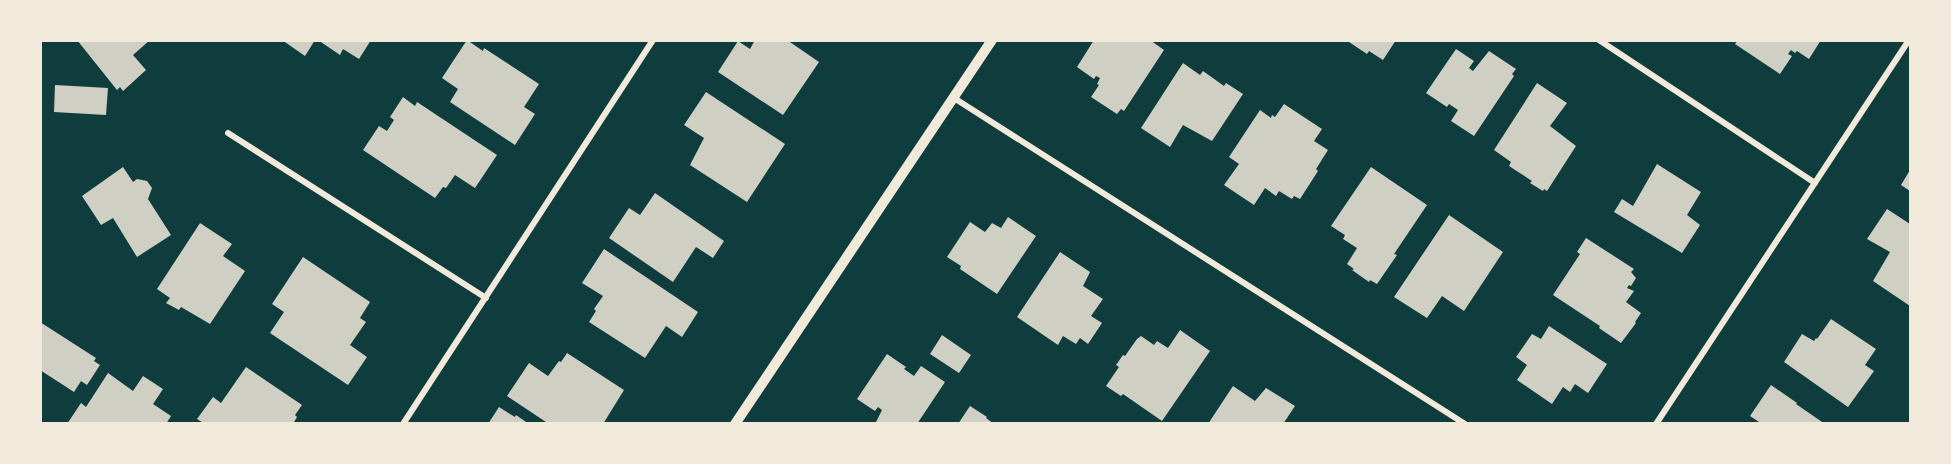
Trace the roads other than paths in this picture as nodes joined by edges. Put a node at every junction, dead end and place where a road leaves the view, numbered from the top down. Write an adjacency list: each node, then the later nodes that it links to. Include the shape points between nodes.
1 (653, 40): 8 (street)
2 (992, 40): 5 (street)
3 (1599, 40): 7 (street)
4 (1909, 40): 7 (street)
5 (954, 98): 10 (street); 11 (street)
6 (228, 133): 8 (street)
7 (1815, 183): 12 (street)
8 (486, 298): 9 (street)
9 (403, 423)
10 (735, 423)
11 (1465, 423)
12 (1656, 423)

